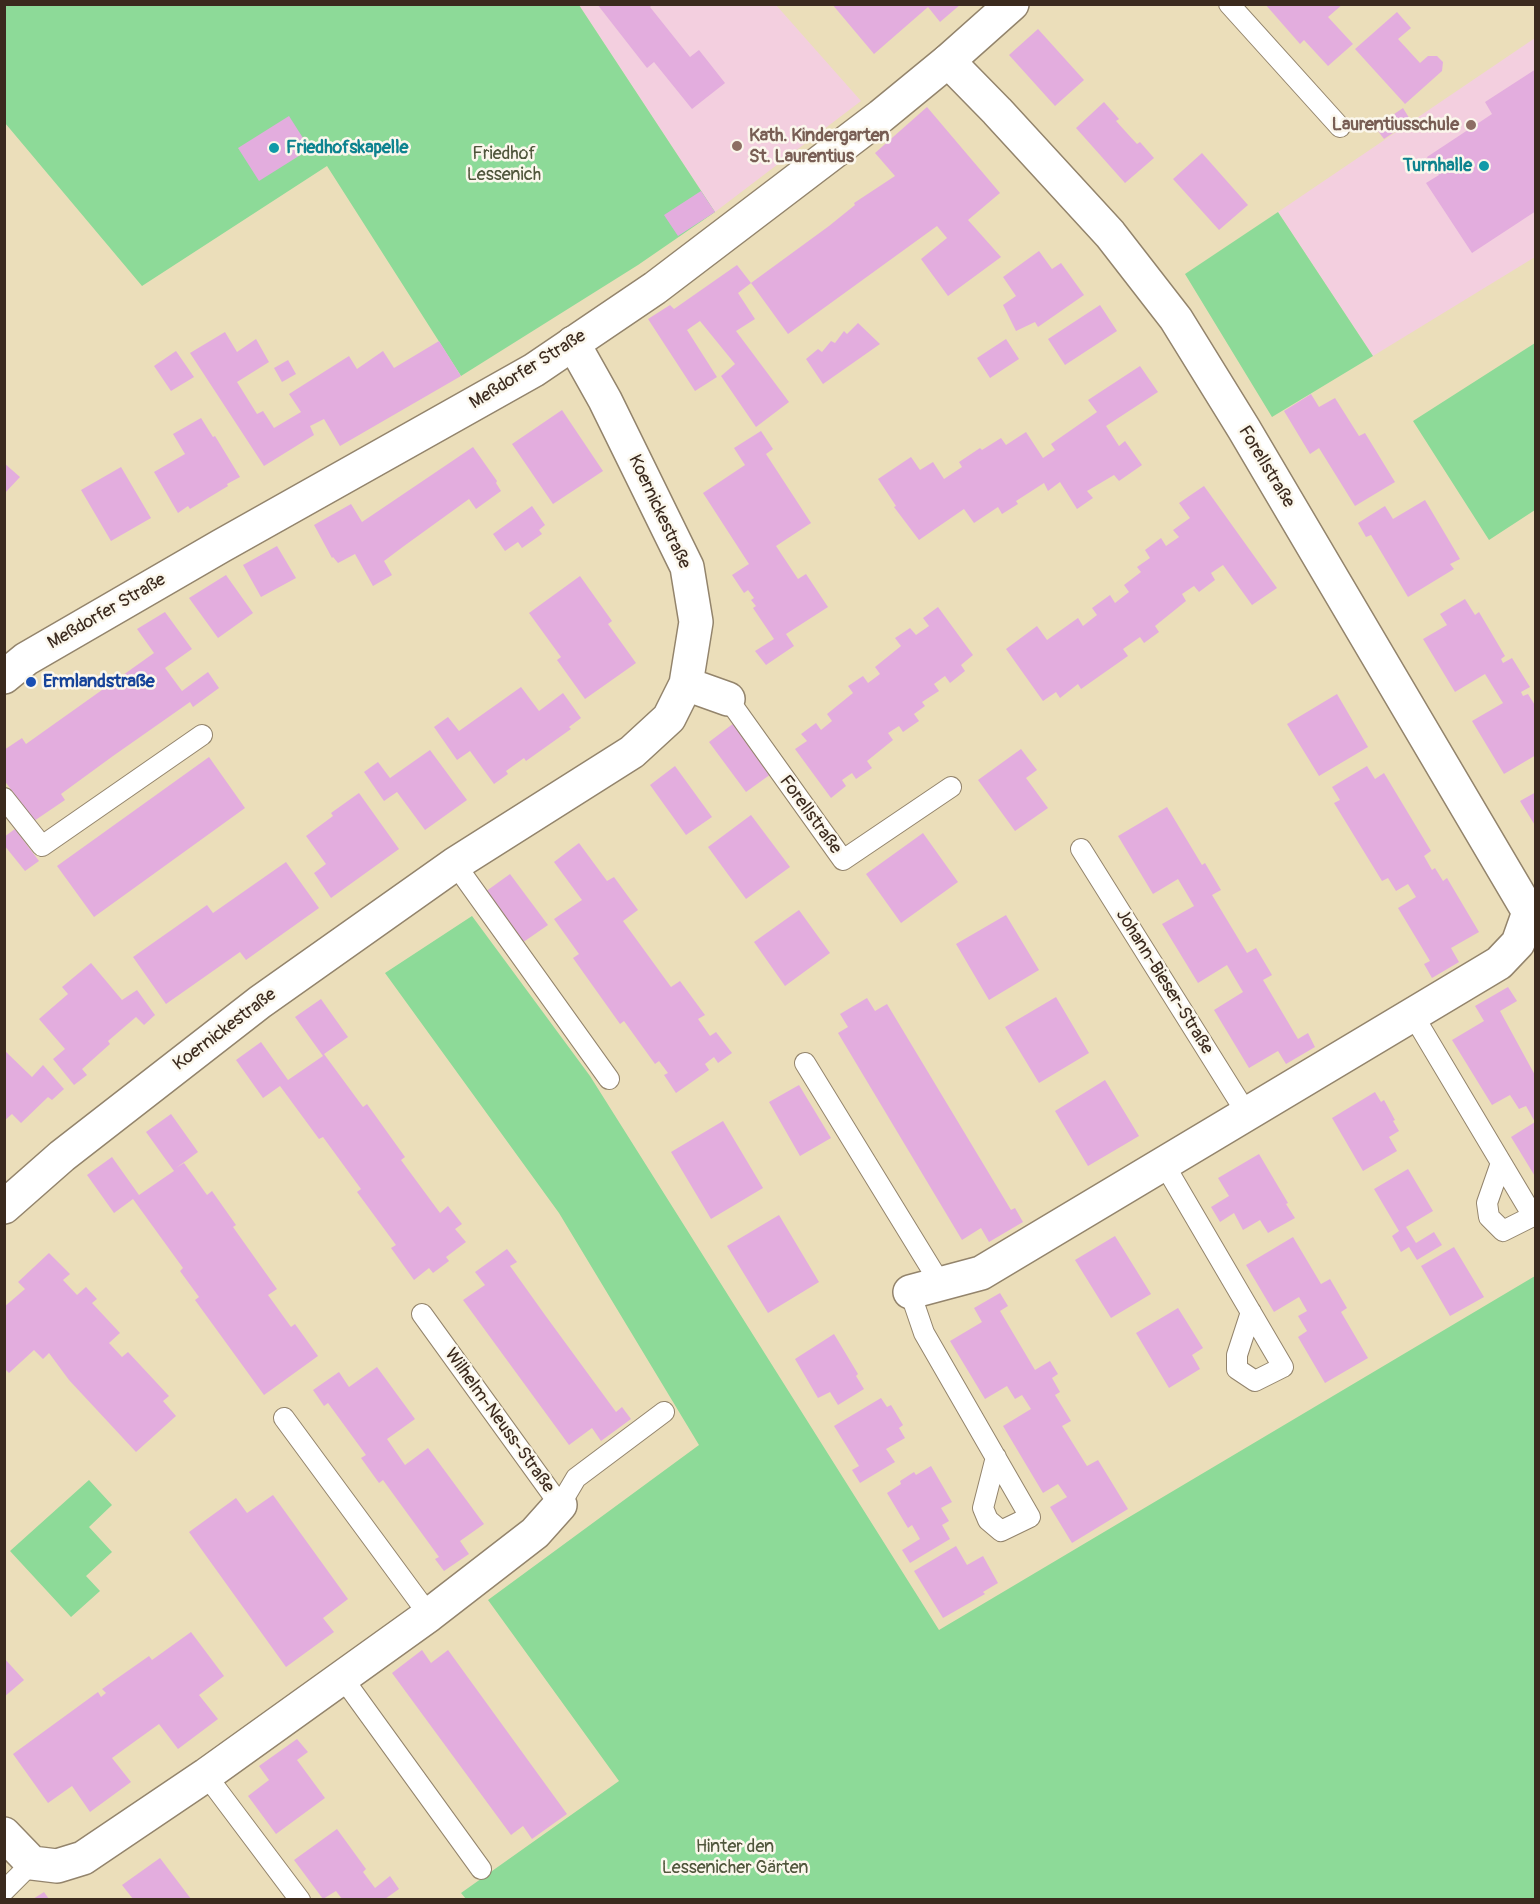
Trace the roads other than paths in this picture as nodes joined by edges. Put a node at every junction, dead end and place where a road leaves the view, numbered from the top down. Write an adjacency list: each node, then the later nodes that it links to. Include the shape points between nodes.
1 (1012, 4): 3 (street, Meßdorfer Straße)
2 (1229, 4): 4 (lane)
3 (948, 61): 5 (street, Meßdorfer Straße, via 655,288); 14 (street, Forellstraße, via 1110,234 1176,319)
4 (1340, 127)
5 (573, 343): 6 (street, Meßdorfer Straße, via 534,370 26,659); 7 (street, Koernickestraße, via 687,567 696,622)
6 (4, 677)
7 (686, 684): 8 (street, Forellstraße); 13 (street, Koernickestraße, via 669,718 632,752)
8 (728, 699): 10 (lane, Forellstraße, via 843,860)
9 (202, 735): 11 (lane, via 42,846)
10 (951, 787)
11 (4, 798)
12 (1081, 849): 18 (lane, Johann-Bieser-Straße)
13 (455, 864): 17 (lane); 21 (street, Koernickestraße, via 260,1002 62,1156)
14 (1532, 911): 15 (street, via 1518,943 1499,963)
15 (1413, 1014): 18 (street); 19 (lane)
16 (805, 1063): 22 (lane)
17 (609, 1079)
18 (1247, 1114): 20 (street)
19 (1501, 1163)
20 (1164, 1164): 22 (street, via 981,1273); 23 (lane)
21 (4, 1207)
22 (925, 1288): 27 (lane, via 924,1333)
23 (1251, 1312)
24 (422, 1314): 28 (lane, Wilhelm-Neuss-Straße)
25 (664, 1413): 28 (lane, via 576,1479)
26 (284, 1418): 29 (lane)
27 (996, 1457)
28 (560, 1505): 29 (street, Wilhelm-Neuss-Straße, via 536,1533)
29 (429, 1615): 30 (street, Wilhelm-Neuss-Straße)
30 (342, 1677): 31 (street, Wilhelm-Neuss-Straße); 34 (lane)
31 (206, 1775): 33 (street, Wilhelm-Neuss-Straße, via 83,1858 57,1866); 36 (lane)
32 (4, 1834): 33 (street)
33 (32, 1863): 35 (lane)
34 (481, 1869)
35 (4, 1891)
36 (300, 1899)

